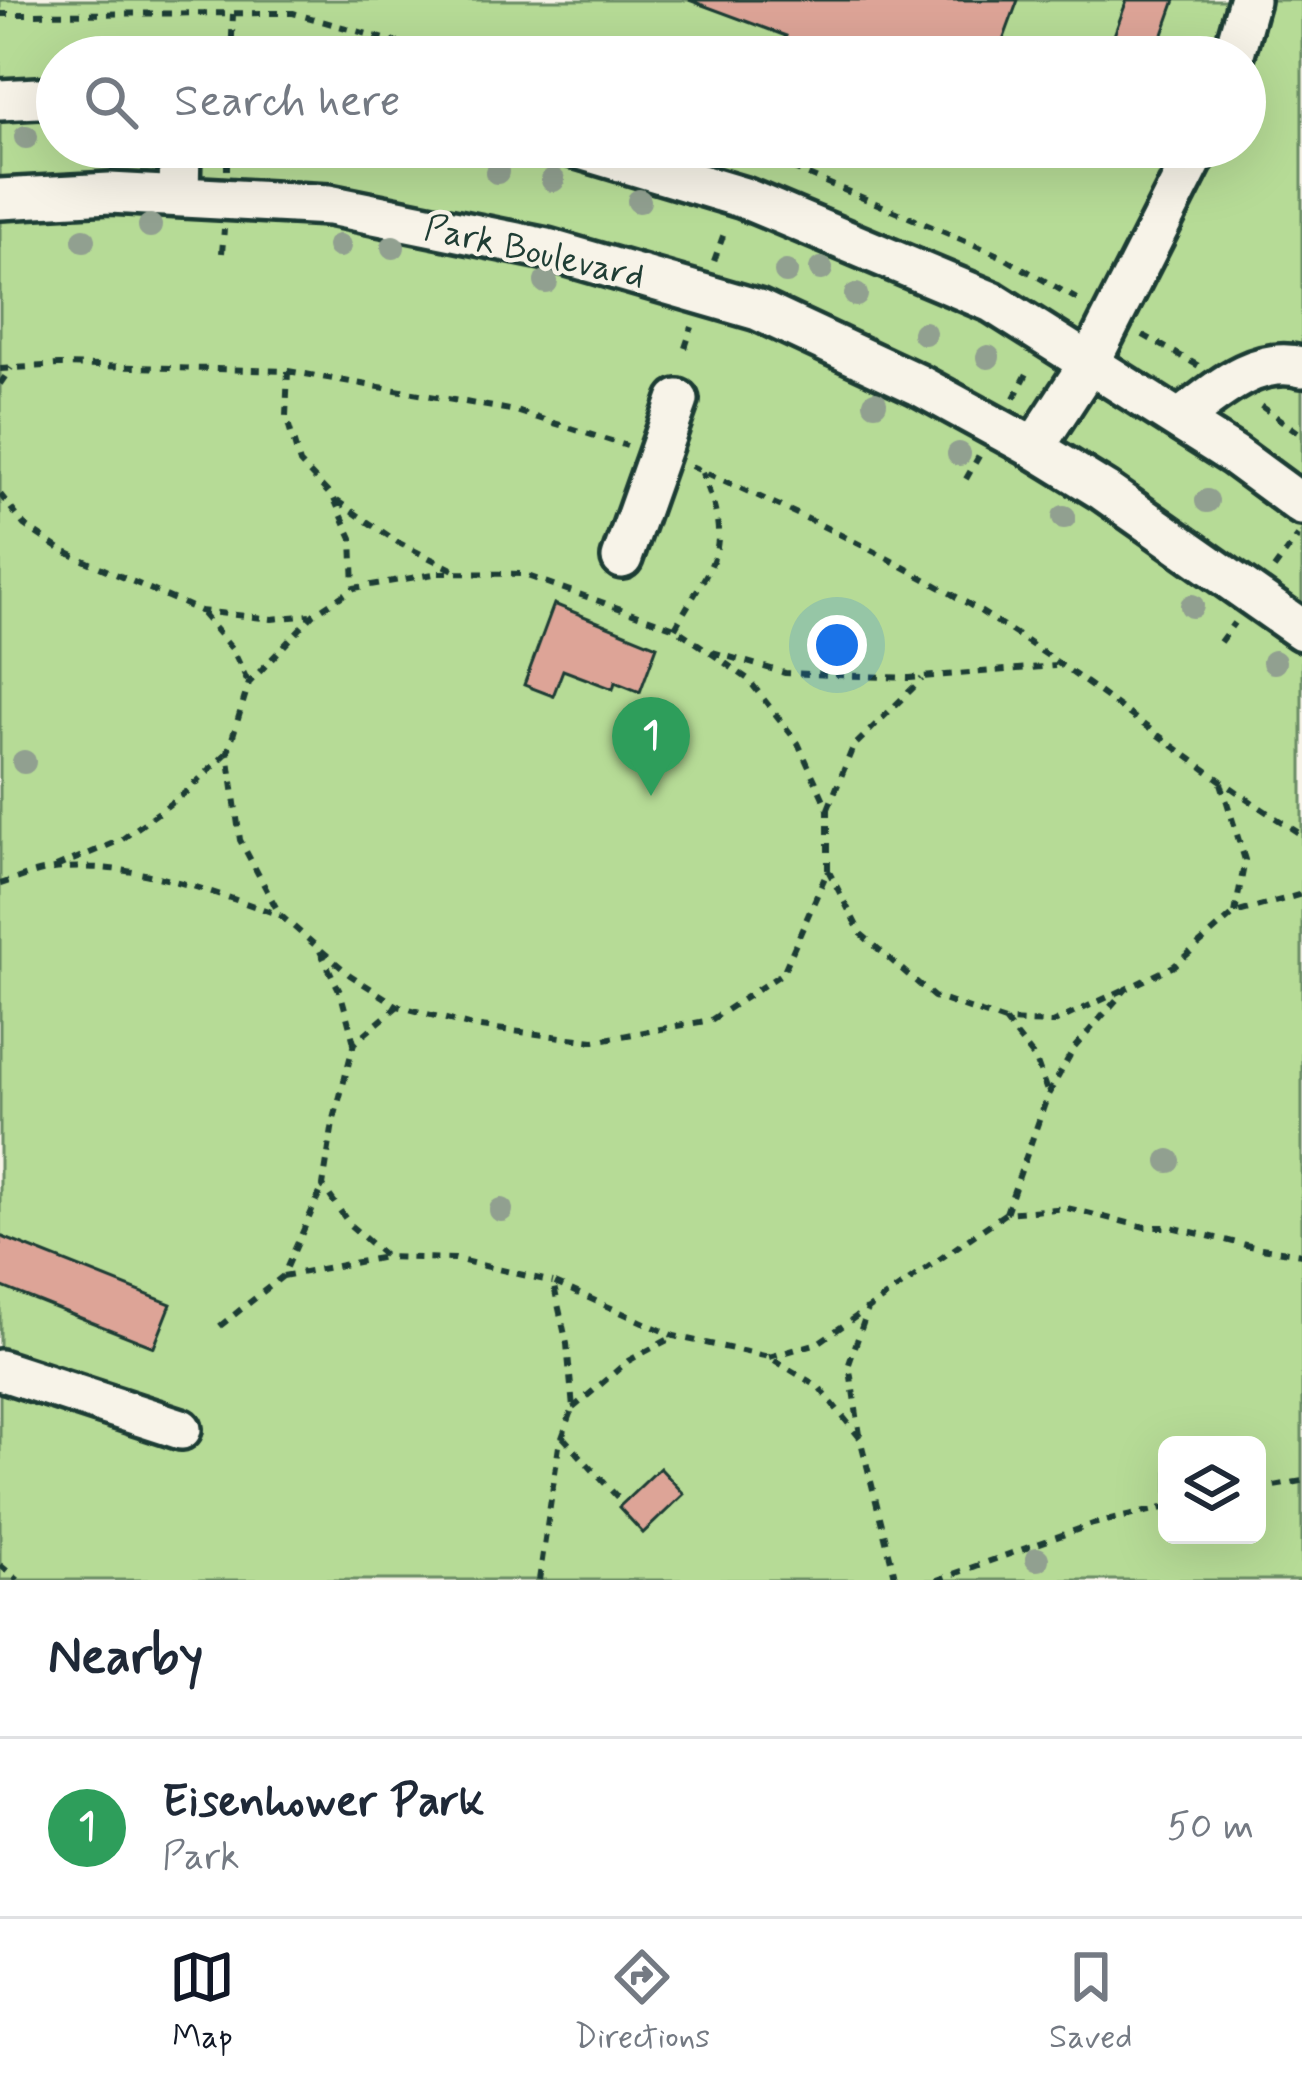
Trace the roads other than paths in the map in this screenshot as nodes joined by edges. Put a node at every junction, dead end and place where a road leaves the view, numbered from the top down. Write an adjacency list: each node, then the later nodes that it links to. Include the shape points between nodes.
1 (1249, 0): 2 (street)
2 (1239, 36)
3 (36, 98): 4 (street)
4 (0, 100)
5 (180, 168): 8 (street)
6 (644, 168): 10 (street, via 910,266 992,302)
7 (1188, 168): 10 (street)
8 (179, 195): 9 (street, Park Boulevard); 14 (street, Park Boulevard, via 329,205 648,275 758,310)
9 (0, 199)
10 (1090, 362): 13 (street); 14 (street)
11 (1302, 367): 13 (street, via 1258,367)
12 (678, 400): 16 (street)
13 (1179, 420): 15 (street)
14 (1034, 448): 17 (street, Park Boulevard)
15 (1302, 506)
16 (622, 558)
17 (1302, 630)
18 (0, 1370): 19 (street)
19 (181, 1429)

